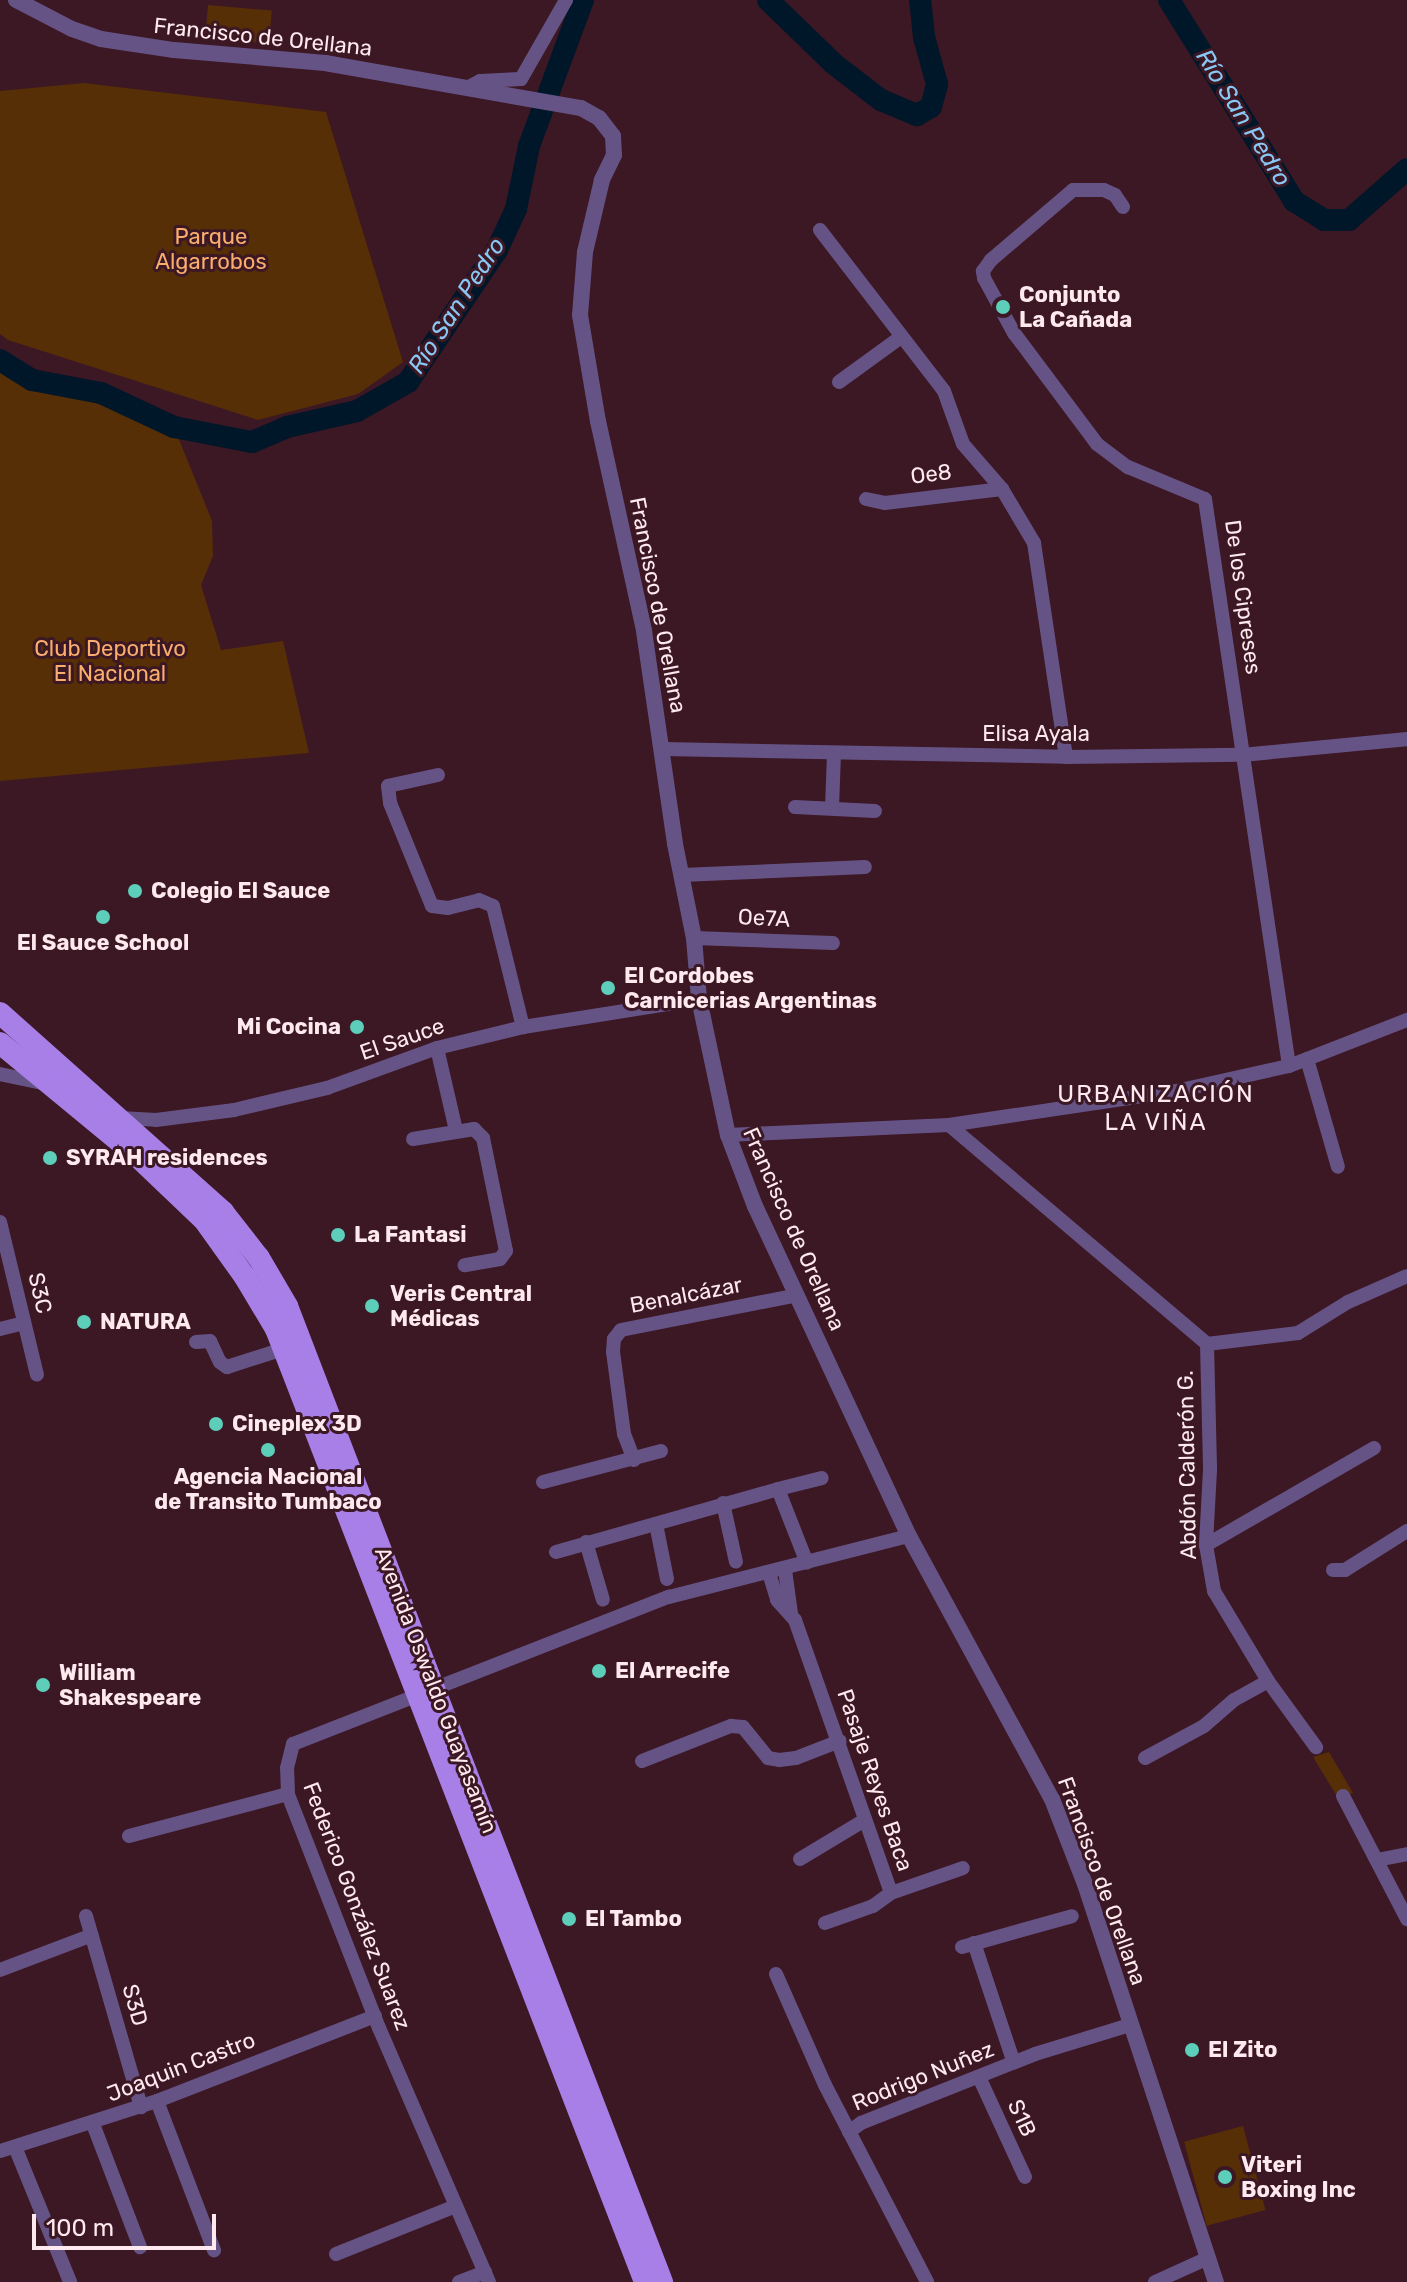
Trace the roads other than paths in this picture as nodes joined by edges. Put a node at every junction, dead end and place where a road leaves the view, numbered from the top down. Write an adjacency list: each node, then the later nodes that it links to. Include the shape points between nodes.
1 (16, 0): 3 (street, Francisco de Orellana, via 101,39 325,63)
2 (566, 0): 3 (street, via 521,79 480,81)
3 (467, 88): 11 (street, Francisco de Orellana, via 581,108 608,127 616,147 587,243 580,315)
4 (1123, 207): 13 (street, De los Cipreses, via 1104,190 1073,190 991,260 984,278 1014,333 1097,444 1128,467 1205,499)
5 (820, 230): 6 (street)
6 (901, 337): 7 (street); 8 (street, via 944,391 963,444)
7 (839, 382)
8 (1002, 489): 9 (street, Oe8, via 885,503); 14 (street, via 1034,543)
9 (866, 499)
10 (1407, 739): 13 (street, Elisa Ayala)
11 (663, 749): 12 (street, Elisa Ayala); 20 (street, Francisco de Orellana)
12 (834, 754): 14 (street, Elisa Ayala); 17 (street)
13 (1242, 755): 14 (street, Elisa Ayala); 30 (street, De los Cipreses)
14 (1066, 757)
15 (438, 775): 26 (street, via 388,786 390,803 432,906 448,908 479,900 493,906)
16 (795, 807): 17 (street)
17 (832, 808): 18 (street)
18 (875, 811)
19 (865, 867): 20 (street)
20 (682, 875): 21 (street, Francisco de Orellana)
21 (694, 938): 22 (street, Oe7A); 23 (street, Francisco de Orellana)
22 (833, 943)
23 (699, 999): 26 (street, El Sauce); 36 (street, Francisco de Orellana)
24 (0, 1013): 33 (main road, Avenida Oswaldo Guayasamín)
25 (1407, 1020): 29 (street)
26 (523, 1027): 28 (street, El Sauce)
27 (0, 1043): 32 (main road, Avenida Oswaldo Guayasamín)
28 (437, 1048): 33 (street, El Sauce, via 327,1088 234,1110 156,1120); 35 (street)
29 (1307, 1059): 30 (street); 38 (street)
30 (1289, 1066): 34 (street, via 1176,1091)
31 (0, 1074): 32 (street)
32 (49, 1084): 47 (main road, Avenida Oswaldo Guayasamín, via 136,1155 205,1221 245,1277)
33 (120, 1118): 71 (main road, Avenida Oswaldo Guayasamín, via 223,1212 287,1306)
34 (949, 1125): 36 (street); 46 (street)
35 (456, 1130): 37 (street); 40 (street, via 474,1129 483,1138 506,1251 500,1259)
36 (728, 1135): 42 (street, Francisco de Orellana)
37 (413, 1139)
38 (1338, 1167)
39 (0, 1222): 43 (street, S3C)
40 (465, 1265)
41 (1407, 1276): 46 (street, via 1348,1302 1298,1333)
42 (798, 1295): 51 (street, Benalcázar, via 621,1330 613,1352 624,1434); 58 (street, Francisco de Orellana)
43 (24, 1323): 44 (street); 48 (street, S3C)
44 (0, 1329)
45 (196, 1342): 47 (street, via 210,1341 227,1367)
46 (1207, 1344): 60 (street, Abdón Calderón G.)
47 (283, 1349): 71 (main road, Avenida Oswaldo Guayasamín)
48 (37, 1375)
49 (1374, 1448): 60 (street)
50 (661, 1451): 51 (street)
51 (634, 1460): 53 (street)
52 (822, 1478): 54 (street)
53 (543, 1482)
54 (778, 1489): 55 (street); 63 (street)
55 (723, 1503): 56 (street); 62 (street)
56 (656, 1524): 59 (street); 67 (street)
57 (1407, 1531): 65 (street, via 1345,1570)
58 (909, 1536): 63 (street, Federico González Suarez); 93 (street, Francisco de Orellana, via 1052,1799)
59 (586, 1542): 61 (street); 68 (street)
60 (1206, 1545): 70 (street, Abdón Calderón G., via 1214,1591)
61 (556, 1552)
62 (736, 1562)
63 (807, 1563): 64 (street, Federico González Suarez)
64 (785, 1570): 66 (street, Federico González Suarez); 69 (street, Pasaje Reyes Baca)
65 (1333, 1570)
66 (769, 1573): 69 (street, Pasaje Reyes Baca, via 777,1600); 71 (street, Federico González Suarez, via 669,1597)
67 (667, 1579)
68 (603, 1600)
69 (791, 1613): 72 (street, Pasaje Reyes Baca)
70 (1268, 1681): 73 (street, Abdón Calderón G.); 74 (street, via 1234,1700 1204,1726)
71 (426, 1694): 76 (street, Federico González Suarez, via 293,1744); 110 (main road, Avenida Oswaldo Guayasamín); 111 (main road, Avenida Oswaldo Guayasamín)
72 (840, 1741): 75 (street, via 779,1760 768,1758 743,1727 731,1726); 78 (street, Pasaje Reyes Baca)
73 (1316, 1747)
74 (1145, 1758)
75 (642, 1761)
76 (288, 1794): 79 (street); 92 (street, Federico González Suarez)
77 (1343, 1796): 82 (street)
78 (865, 1820): 81 (street); 84 (street, Pasaje Reyes Baca)
79 (129, 1836)
80 (1407, 1854): 82 (street)
81 (800, 1859)
82 (1377, 1860): 87 (street)
83 (963, 1868): 84 (street)
84 (891, 1893): 88 (street, Pasaje Reyes Baca, via 873,1906)
85 (86, 1916): 89 (street, S3D)
86 (1072, 1916): 94 (street, via 968,1945)
87 (1407, 1919)
88 (825, 1923)
89 (92, 1935): 90 (street); 97 (street, S3D)
90 (0, 1970)
91 (776, 1974): 99 (street)
92 (375, 2016): 96 (street, Joaquin Castro); 102 (street, Federico González Suarez)
93 (1130, 2025): 94 (street, Rodrigo Nuñez); 106 (street, Francisco de Orellana)
94 (1014, 2063): 95 (street, Rodrigo Nuñez)
95 (979, 2077): 99 (street, Rodrigo Nuñez); 101 (street, S1B)
96 (157, 2101): 97 (street, Joaquin Castro); 104 (street)
97 (141, 2107): 98 (street, Joaquin Castro)
98 (93, 2124): 100 (street, Joaquin Castro); 103 (street)
99 (849, 2132): 112 (street, Rodrigo Nuñez)
100 (7, 2149): 108 (street)
101 (1025, 2177)
102 (456, 2206): 105 (street); 107 (street, Federico González Suarez)
103 (140, 2247)
104 (214, 2250)
105 (336, 2254)
106 (1208, 2258): 113 (street); 114 (street, Francisco de Orellana)
107 (487, 2277): 109 (street)
108 (70, 2282)
109 (459, 2282)
110 (645, 2282)
111 (662, 2282)
112 (927, 2282)
113 (1155, 2282)
114 (1216, 2282)

